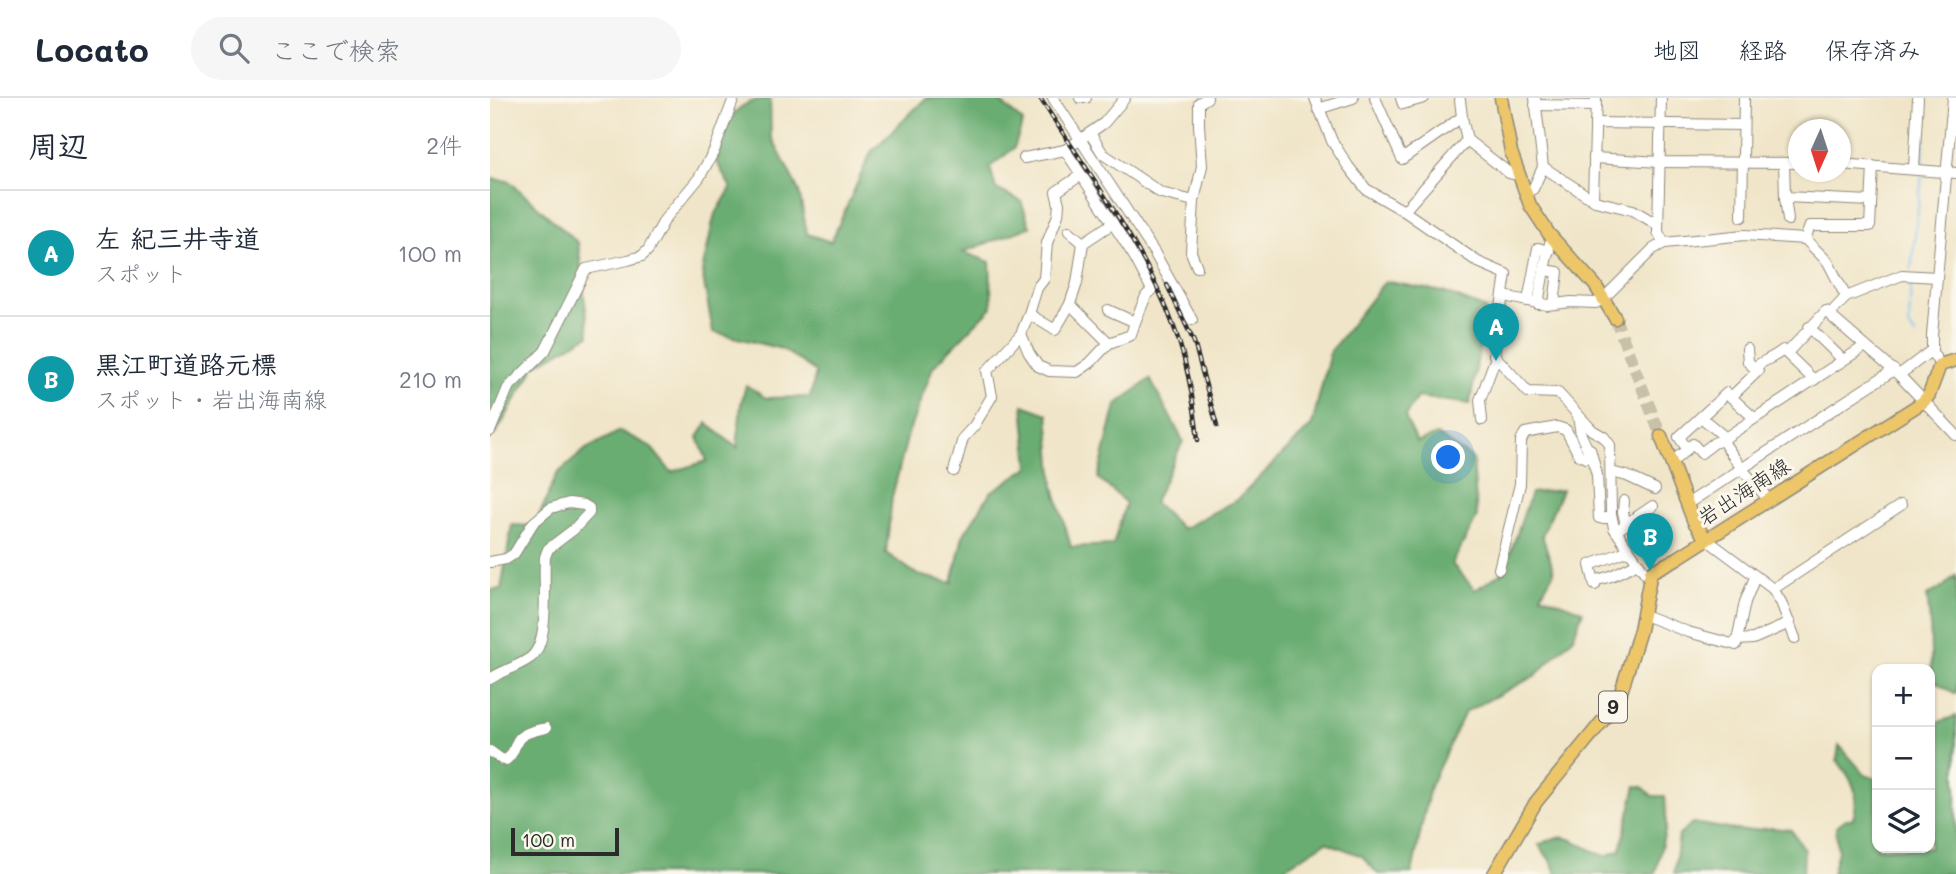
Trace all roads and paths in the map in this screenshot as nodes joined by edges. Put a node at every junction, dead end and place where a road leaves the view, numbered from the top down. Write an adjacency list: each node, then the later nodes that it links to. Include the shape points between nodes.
1 (734, 98): 93 (street, via 699,177 665,219 648,250 642,256 586,269 545,351 509,388)
2 (1053, 98): 27 (street)
3 (1080, 98): 4 (street)
4 (1086, 98)
5 (1207, 98): 46 (street, via 1199,103 1202,166)
6 (1315, 98): 21 (street)
7 (1353, 98): 21 (street)
8 (1375, 98): 22 (street, via 1402,159)
9 (1401, 98): 10 (street, via 1404,104)
10 (1424, 98)
11 (1471, 98): 18 (street)
12 (1501, 98): 42 (main road)
13 (1661, 98): 25 (street)
14 (1744, 98): 24 (street)
15 (1917, 98): 39 (street)
16 (1953, 98): 40 (street)
17 (1123, 99): 26 (street)
18 (1460, 99): 22 (street)
19 (1535, 102): 20 (street); 38 (street)
20 (1596, 102): 23 (street)
21 (1318, 109): 48 (street, via 1332,141 1366,189)
22 (1462, 117): 28 (street)
23 (1595, 123): 25 (street); 31 (street)
24 (1743, 125): 25 (street); 33 (street)
25 (1661, 126): 32 (street)
26 (1090, 133): 27 (street); 46 (street, via 1103,154 1161,192)
27 (1080, 140): 29 (street); 71 (street, via 1154,252)
28 (1467, 140): 42 (street, via 1508,173); 48 (street)
29 (1065, 150): 30 (street); 41 (street)
30 (1024, 158)
31 (1594, 158): 32 (street); 45 (street)
32 (1660, 162): 33 (street); 52 (street)
33 (1743, 162): 34 (street); 49 (street)
34 (1784, 163): 35 (street); 44 (street)
35 (1788, 163)
36 (1851, 165): 37 (street)
37 (1873, 166): 39 (street); 47 (street)
38 (1543, 167): 43 (street, via 1532,189); 45 (street)
39 (1914, 168): 40 (street)
40 (1951, 172): 60 (street)
41 (1081, 174): 51 (street); 68 (street, via 1056,192 1058,215 1047,243 1044,279)
42 (1518, 175): 43 (main road)
43 (1525, 192): 57 (main road)
44 (1785, 197): 47 (street); 50 (street)
45 (1593, 199): 52 (street, via 1633,210)
46 (1194, 201): 58 (street, via 1191,252)
47 (1871, 201): 54 (street, via 1870,226 1810,226)
48 (1404, 211): 61 (street, via 1478,262 1506,274)
49 (1742, 217)
50 (1788, 220)
51 (1113, 223): 55 (street); 72 (street, via 1152,290)
52 (1658, 225): 56 (street)
53 (1069, 231): 55 (street)
54 (1805, 239): 56 (street, via 1745,235); 62 (street, via 1828,262)
55 (1083, 243): 65 (street)
56 (1664, 243): 63 (street)
57 (1551, 245): 59 (street); 63 (main road, via 1584,271); 64 (street, via 1538,248)
58 (1197, 267)
59 (1544, 270): 64 (street); 66 (street, via 1558,272)
60 (1937, 277): 62 (street, via 1902,275); 78 (street)
61 (1504, 296): 64 (street); 80 (street, via 1493,346)
62 (1846, 297): 69 (street)
63 (1604, 298): 66 (street, via 1596,303); 70 (main road)
64 (1533, 302): 66 (street)
65 (1070, 303): 68 (street, via 1055,330); 75 (street)
66 (1554, 304)
67 (1108, 310): 72 (street)
68 (1029, 314): 74 (street)
69 (1832, 316): 73 (street, via 1826,311); 76 (street)
70 (1615, 318)
71 (1192, 320)
72 (1135, 322): 75 (street, via 1131,335)
73 (1809, 327): 79 (street); 81 (street)
74 (1021, 334): 75 (street, via 1038,366 1049,372 1077,372); 101 (street, via 987,371 992,396 963,438)
75 (1109, 342)
76 (1865, 346): 81 (street); 85 (street)
77 (1747, 349): 84 (street, via 1748,362)
78 (1932, 350): 83 (street); 85 (street)
79 (1787, 353): 84 (street, via 1783,350 1763,360); 86 (street)
80 (1496, 357): 89 (street, via 1528,392 1558,393); 92 (street, via 1480,400)
81 (1843, 360): 86 (street)
82 (1956, 360): 83 (main road)
83 (1940, 365): 88 (main road)
84 (1756, 370): 87 (street)
85 (1897, 372): 88 (street); 100 (street)
86 (1814, 380): 91 (street)
87 (1731, 397): 90 (street, via 1727,393); 91 (street)
88 (1923, 402): 94 (street); 104 (main road, 岩出海南線)
89 (1578, 415): 97 (street); 102 (street, via 1610,445)
90 (1702, 418): 96 (street); 98 (street, via 1679,438)
91 (1754, 418): 96 (street)
92 (1482, 420)
93 (490, 431)
94 (1956, 435)
95 (1661, 436): 99 (main road)
96 (1724, 439): 98 (street, via 1701,453 1693,444); 100 (street)
97 (1585, 444): 109 (street, via 1597,475 1599,518); 116 (street, via 1586,458 1566,430 1557,427 1525,433 1520,484)
98 (1687, 449): 99 (street)
99 (1672, 462): 106 (main road)
100 (1742, 469): 104 (street); 106 (street)
101 (954, 471)
102 (1611, 472): 103 (street); 109 (street)
103 (1655, 489)
104 (1768, 499): 112 (main road, 岩出海南線)
105 (1624, 501): 110 (street)
106 (1687, 504): 112 (main road)
107 (1901, 505): 119 (street)
108 (1653, 506): 110 (street)
109 (1611, 518): 111 (street)
110 (1626, 525): 111 (street)
111 (1616, 531): 113 (street)
112 (1706, 540): 117 (main road, 岩出海南線); 118 (street)
113 (1629, 550): 115 (street); 115 (street, via 1586,567 1594,583)
114 (490, 562): 124 (street, via 514,554 533,523 551,508 569,503 589,508 545,556 538,650)
115 (1638, 563): 117 (street)
116 (1499, 569)
117 (1649, 575): 120 (main road, 9)
118 (1755, 577): 119 (street); 123 (street)
119 (1773, 589): 121 (street)
120 (1644, 615): 123 (street, via 1714,640 1736,645); 127 (main road, 9, via 1621,692 1609,713 1536,802)
121 (1790, 623): 122 (street); 123 (street, via 1753,639)
122 (1795, 638)
123 (1737, 640)
124 (490, 679)
125 (546, 728): 126 (street, via 522,736 506,760)
126 (490, 751)
127 (1494, 874)

